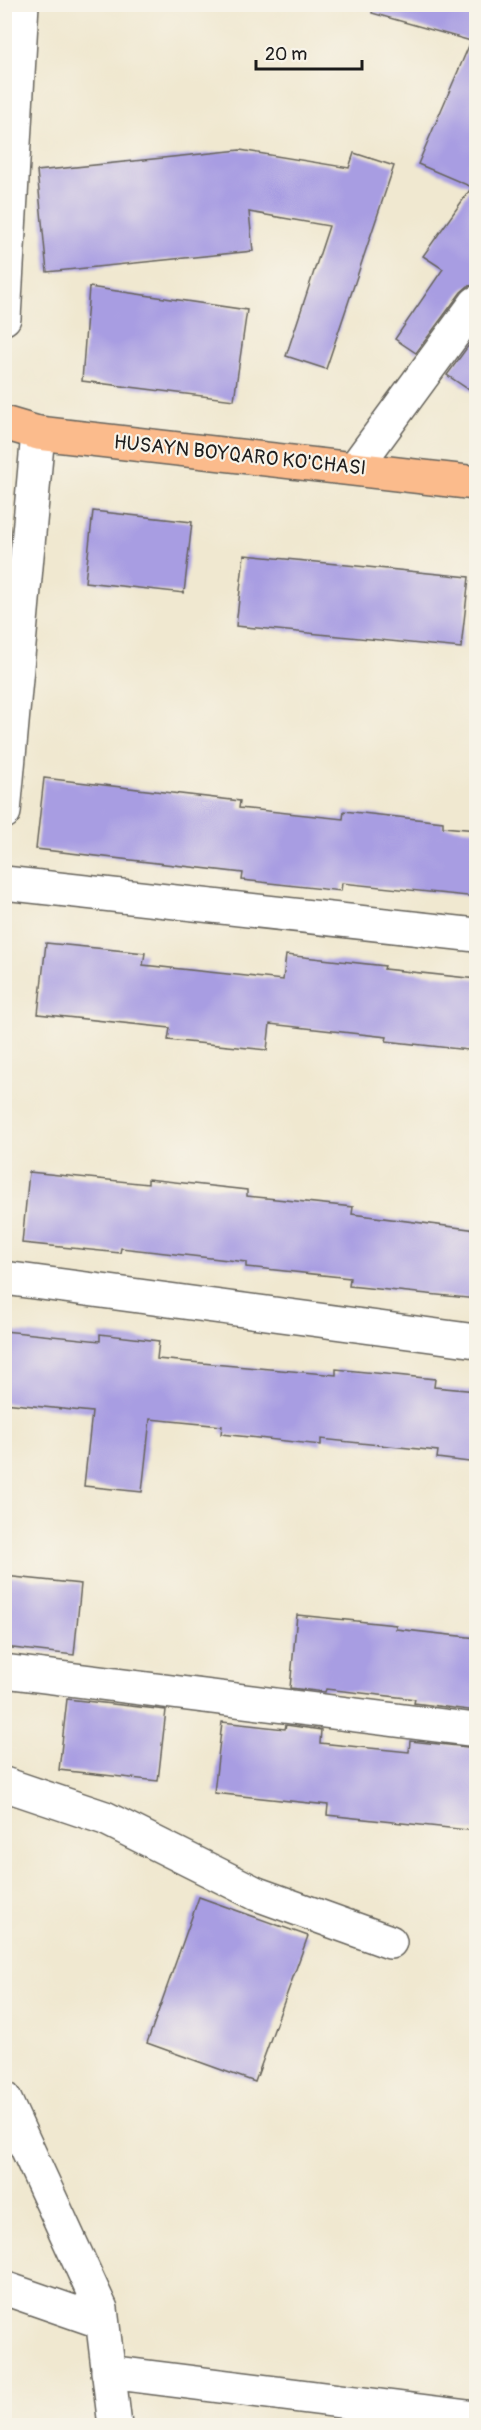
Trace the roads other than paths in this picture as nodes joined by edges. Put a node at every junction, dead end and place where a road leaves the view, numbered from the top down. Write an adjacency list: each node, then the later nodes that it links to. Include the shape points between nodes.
1 (22, 4): 3 (street)
2 (477, 303): 6 (street)
3 (4, 318)
4 (4, 423): 5 (main road, HUSAYN BOYQARO KO'CHASI)
5 (38, 433): 6 (main road, HUSAYN BOYQARO KO'CHASI); 8 (street)
6 (355, 468): 7 (main road, HUSAYN BOYQARO KO'CHASI)
7 (477, 483)
8 (4, 812)
9 (4, 884): 10 (street)
10 (477, 935)
11 (4, 1278): 12 (street)
12 (477, 1341)
13 (4, 1671): 14 (street)
14 (477, 1730)
15 (4, 1784): 16 (street, via 105,1818 257,1894)
16 (390, 1942)
17 (4, 2098): 19 (street, via 101,2309)
18 (4, 2288): 19 (street)
19 (102, 2322): 20 (street)
20 (108, 2372): 21 (street); 22 (street)
21 (477, 2418)
22 (115, 2426)

